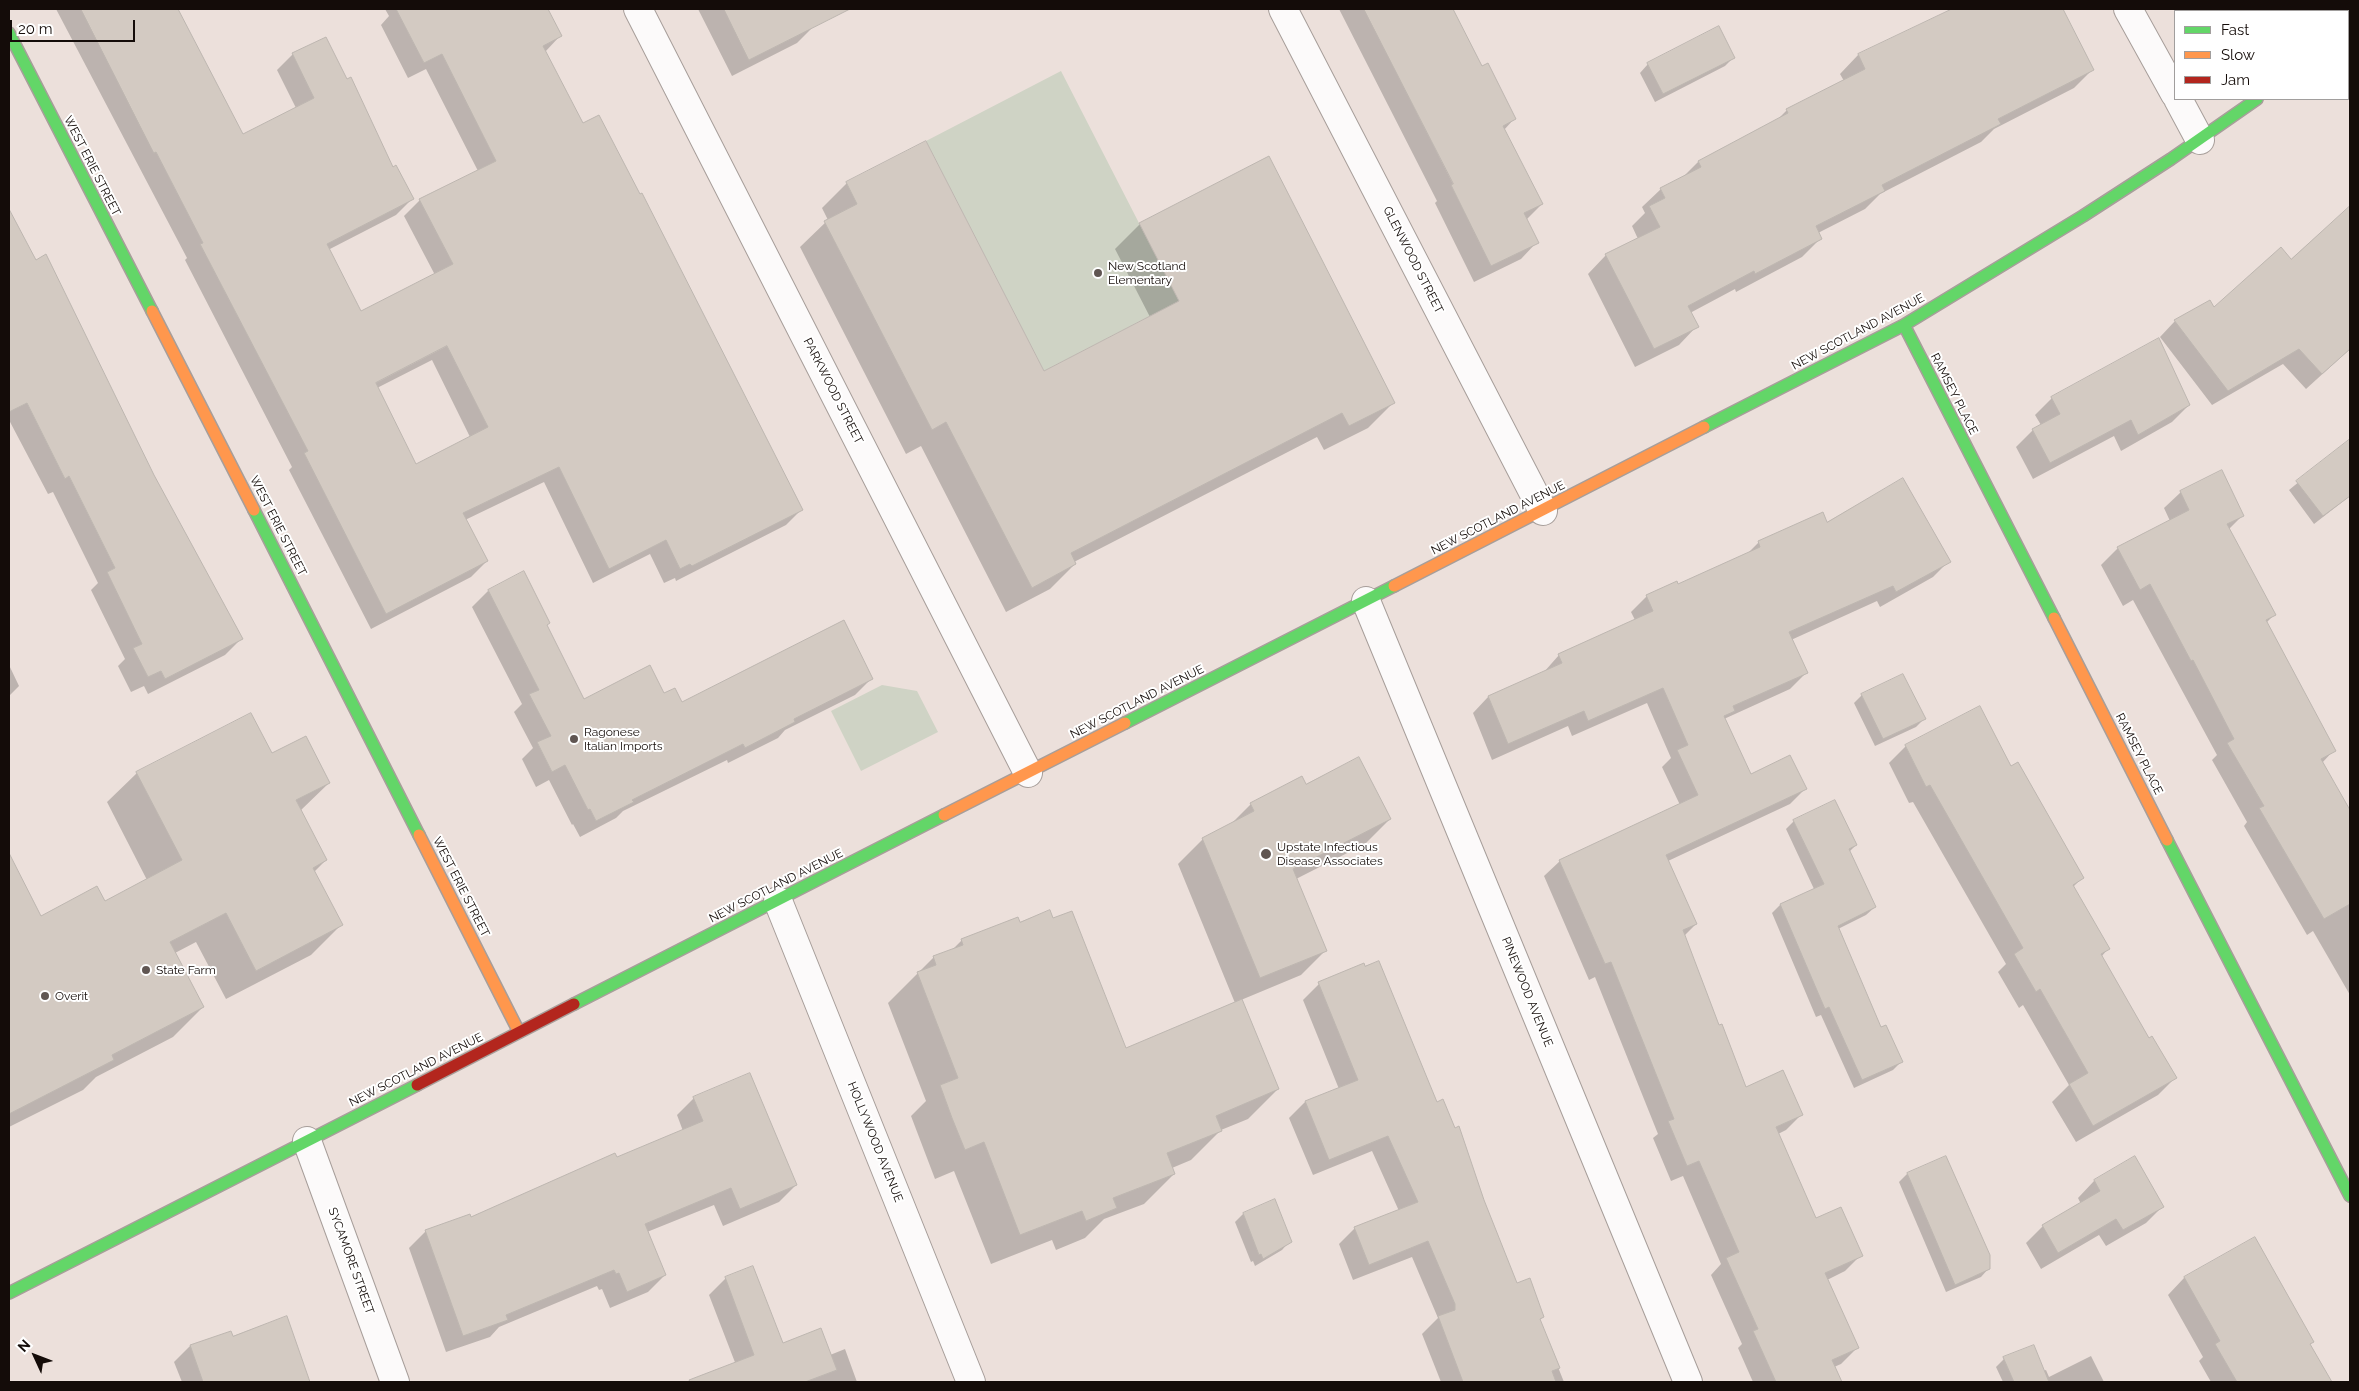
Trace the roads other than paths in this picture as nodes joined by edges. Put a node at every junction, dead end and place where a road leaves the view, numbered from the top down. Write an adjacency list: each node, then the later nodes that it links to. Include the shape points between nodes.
1 (638, 9): 12 (street, PARKWOOD STREET)
2 (1283, 9): 10 (street, GLENWOOD STREET)
3 (2128, 9): 5 (street)
4 (9, 33): 14 (street, WEST ERIE STREET)
5 (2174, 92)
6 (2179, 100): 8 (street)
7 (2256, 100): 8 (street, NEW SCOTLAND AVENUE)
8 (2200, 140): 9 (street, NEW SCOTLAND AVENUE)
9 (1904, 325): 10 (street, NEW SCOTLAND AVENUE); 16 (street, RAMSEY PLACE)
10 (1543, 511): 11 (street, NEW SCOTLAND AVENUE)
11 (1366, 601): 12 (street, NEW SCOTLAND AVENUE); 20 (street, PINEWOOD AVENUE)
12 (1028, 773): 13 (street, NEW SCOTLAND AVENUE)
13 (778, 901): 14 (street, NEW SCOTLAND AVENUE); 19 (street, HOLLYWOOD AVENUE)
14 (519, 1032): 15 (street, NEW SCOTLAND AVENUE)
15 (307, 1141): 17 (street, NEW SCOTLAND AVENUE); 18 (street, SYCAMORE STREET)
16 (2350, 1196)
17 (10, 1288)
18 (395, 1382)
19 (972, 1382)
20 (1688, 1382)

